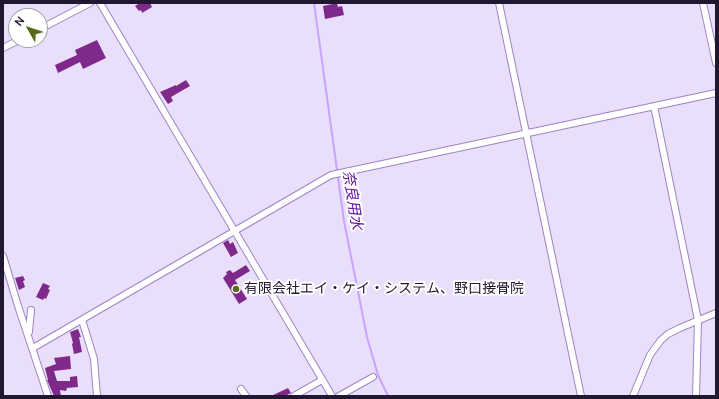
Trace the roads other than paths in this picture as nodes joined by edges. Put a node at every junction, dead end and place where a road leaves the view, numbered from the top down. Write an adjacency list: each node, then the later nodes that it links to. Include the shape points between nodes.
1 (90, 3): 5 (street)
2 (100, 3): 10 (street)
3 (499, 3): 9 (street)
4 (703, 3): 6 (street)
5 (48, 25)
6 (716, 63)
7 (716, 94): 8 (street)
8 (654, 106): 9 (street); 15 (street)
9 (526, 133): 10 (street, via 331,175); 27 (street)
10 (235, 232): 14 (street); 19 (street)
11 (3, 256): 16 (street)
12 (31, 310): 16 (street)
13 (716, 313): 15 (street)
14 (82, 320): 17 (street); 22 (street, via 94,359)
15 (698, 320): 28 (street, via 668,334 654,347); 29 (street)
16 (29, 336): 17 (street)
17 (33, 348): 21 (street)
18 (373, 377): 26 (street)
19 (322, 380): 24 (street); 25 (street)
20 (241, 389): 23 (street)
21 (48, 396)
22 (97, 396)
23 (246, 396)
24 (294, 396)
25 (332, 396)
26 (340, 396)
27 (581, 396)
28 (633, 396)
29 (696, 396)

